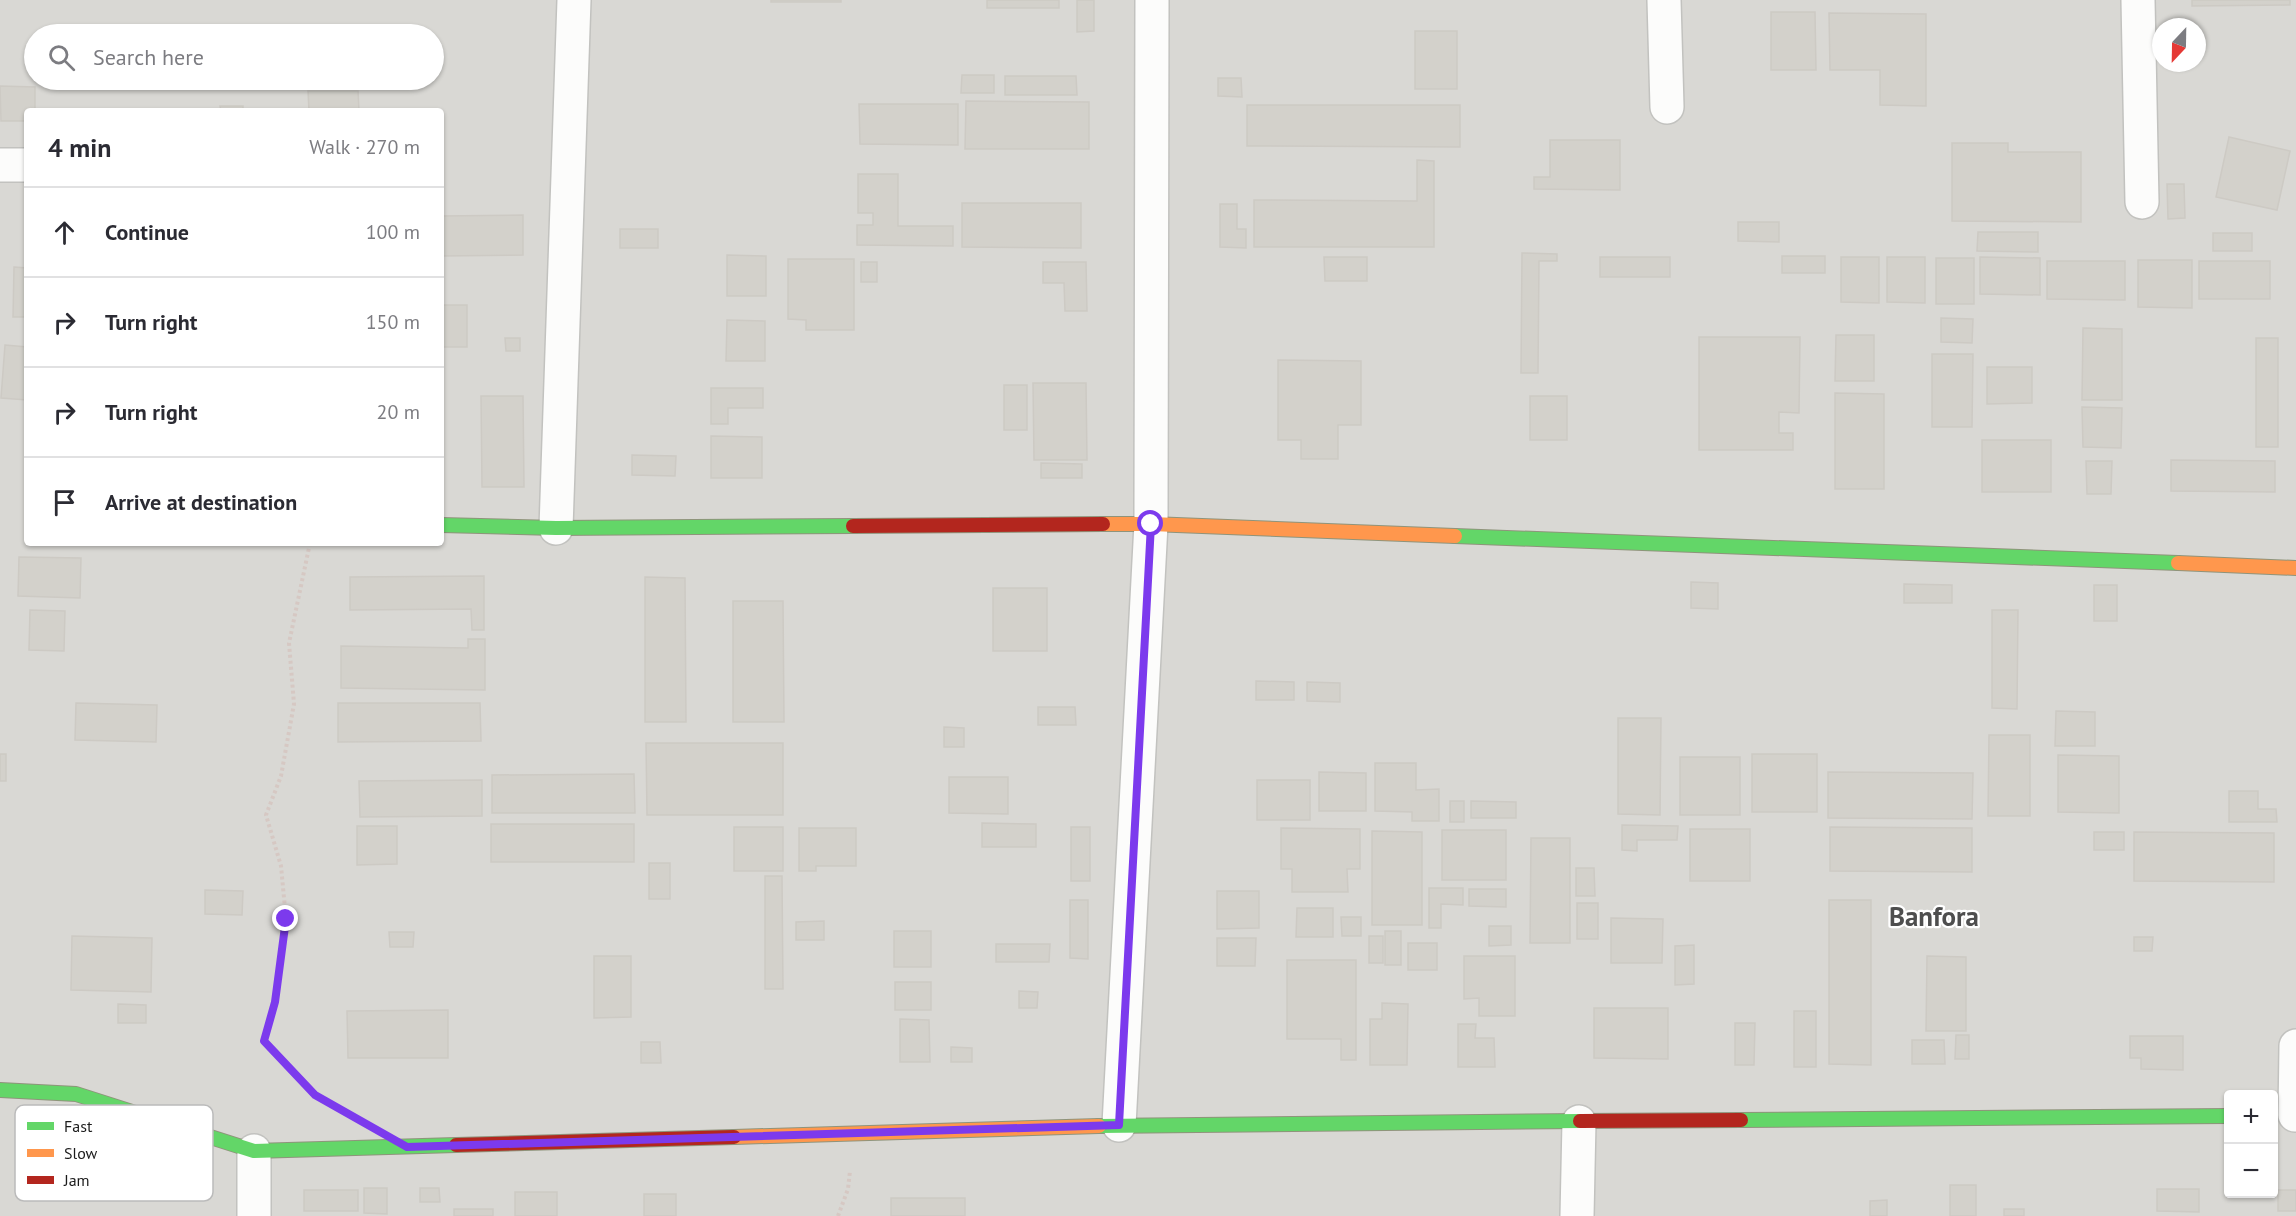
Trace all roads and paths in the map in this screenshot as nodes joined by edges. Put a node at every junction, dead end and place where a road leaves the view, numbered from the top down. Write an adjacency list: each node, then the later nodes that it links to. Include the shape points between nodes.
1 (574, 0): 11 (street)
2 (1152, 0): 9 (street)
3 (1664, 0): 5 (street)
4 (2138, 0): 8 (street)
5 (1667, 107)
6 (0, 165): 7 (street)
7 (24, 165)
8 (2142, 202)
9 (1151, 524): 11 (street); 13 (street); 22 (street)
10 (444, 525): 11 (street)
11 (556, 528)
12 (309, 546): 17 (path, via 289,643 294,704 281,776 266,815 281,866 286,919 275,1002 264,1041 315,1095)
13 (2296, 568)
14 (2296, 1046): 19 (street)
15 (0, 1090): 16 (street, via 76,1094)
16 (110, 1105)
17 (346, 1112)
18 (2278, 1115): 19 (street)
19 (2296, 1115)
20 (2224, 1116): 21 (street)
21 (1579, 1122): 22 (street); 28 (street)
22 (1119, 1125): 23 (street)
23 (854, 1133): 25 (street); 27 (path, via 848,1189)
24 (213, 1138): 25 (street)
25 (254, 1151): 26 (street)
26 (254, 1216)
27 (838, 1216)
28 (1577, 1216)

